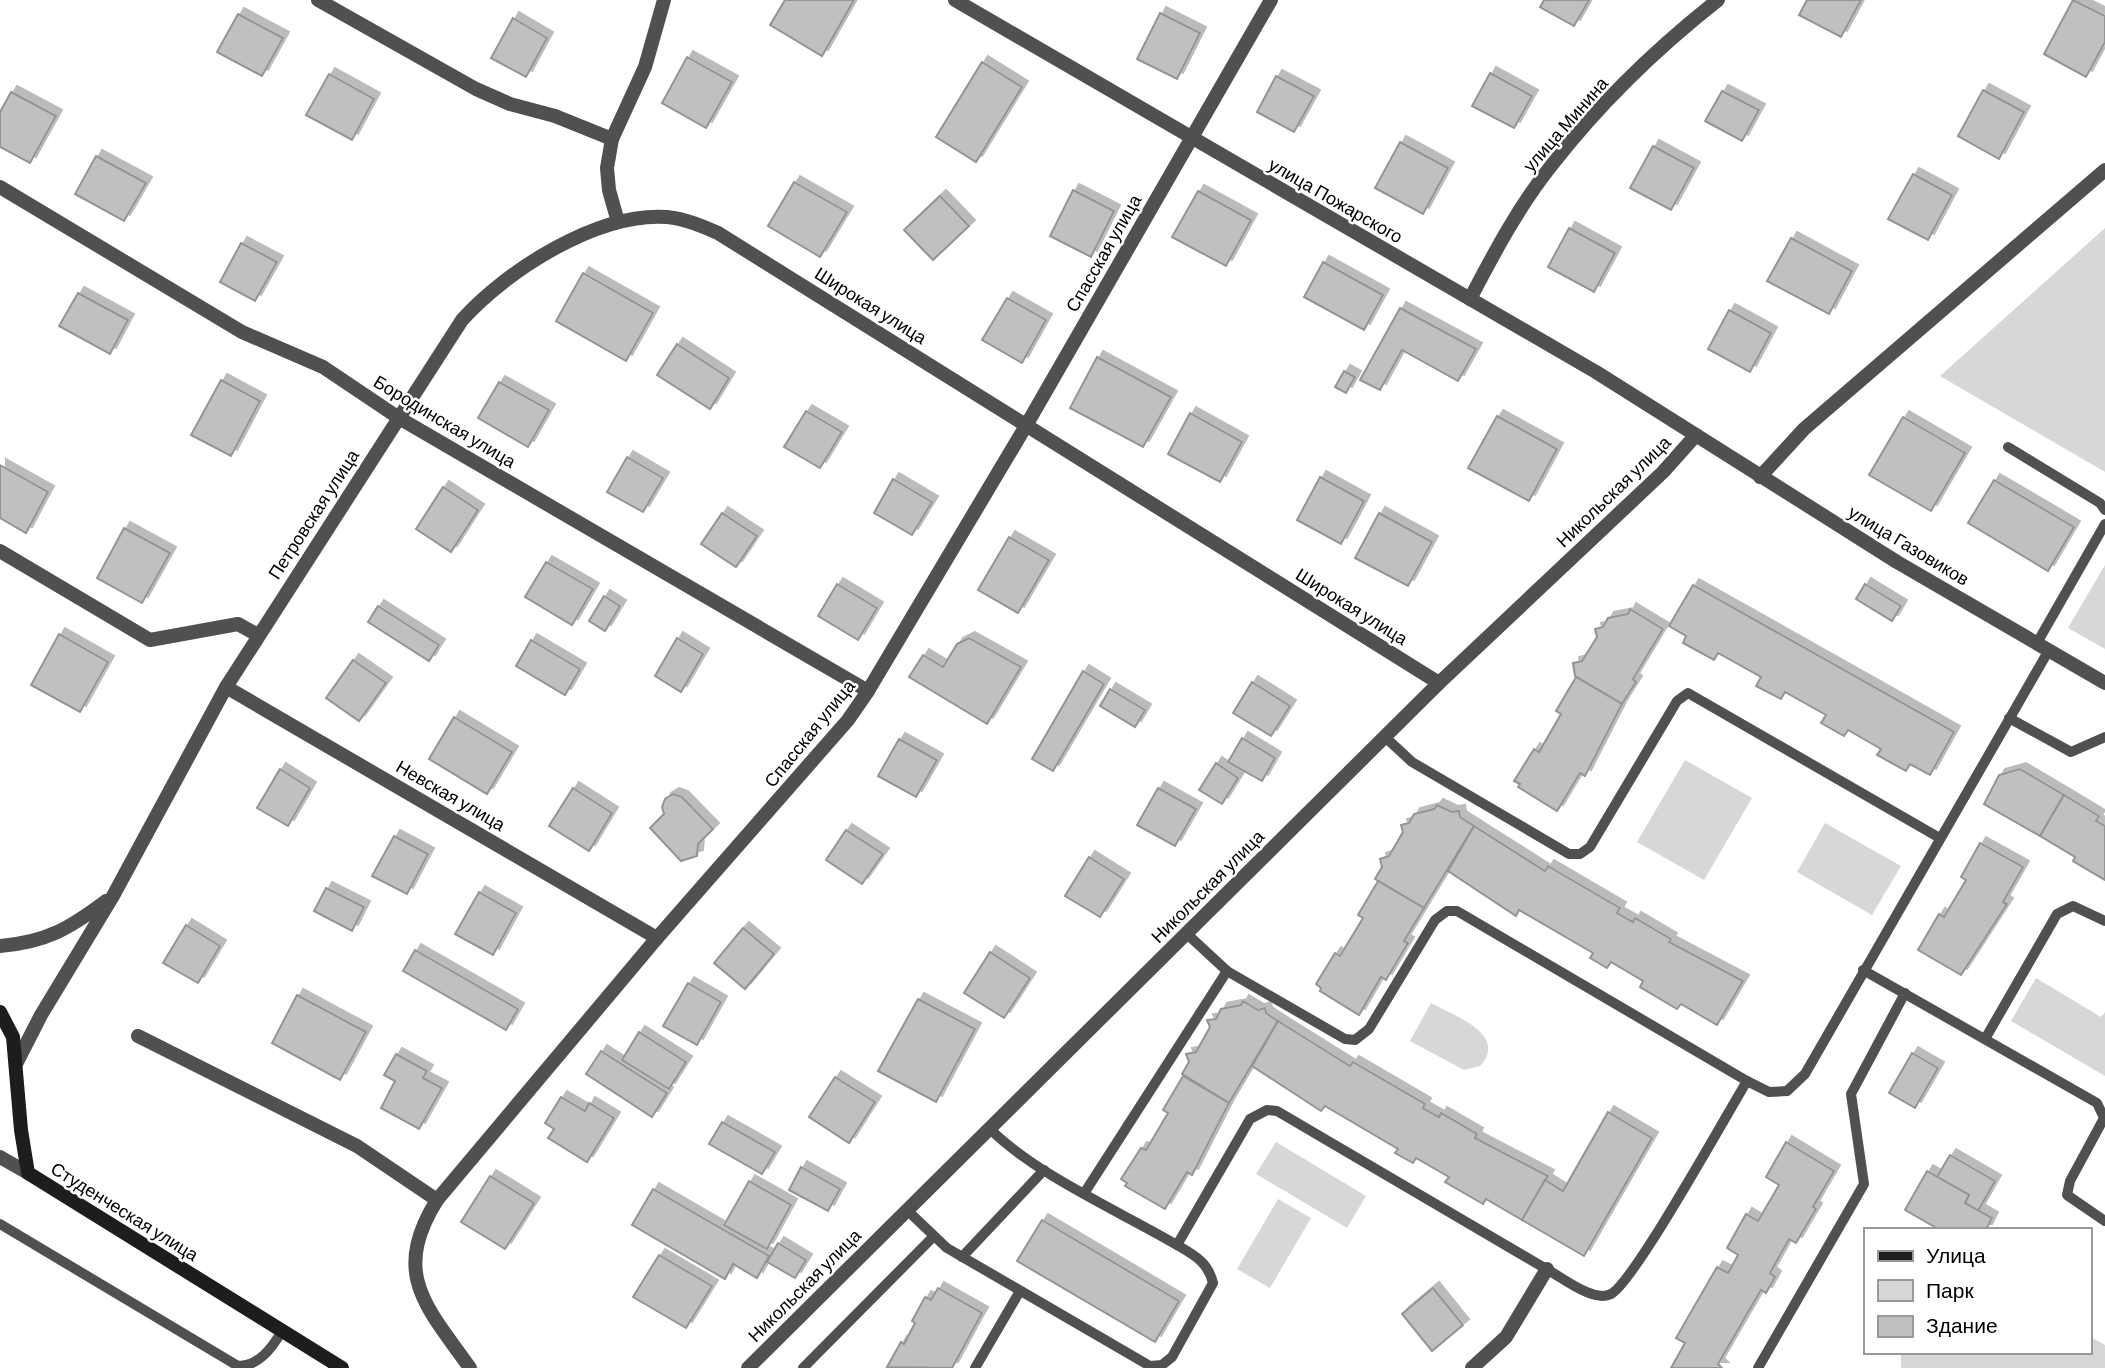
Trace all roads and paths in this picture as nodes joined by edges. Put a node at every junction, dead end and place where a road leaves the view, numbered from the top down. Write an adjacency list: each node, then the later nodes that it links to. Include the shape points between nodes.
1 (318, 0): 6 (street, via 476,89)
2 (664, 0): 6 (street, via 645,67)
3 (955, 0): 7 (street, улица Пожарского)
4 (1271, 0): 7 (street, Спасская улица)
5 (1718, 0): 11 (street, улица Минина, via 1658,51 1549,167)
6 (612, 139): 10 (street, via 608,179)
7 (1191, 139): 11 (street, улица Пожарского); 13 (street, Спасская улица)
8 (2105, 170): 16 (street, via 1804,429)
9 (0, 187): 12 (street, Бородинская улица, via 242,332 323,367)
10 (618, 222): 12 (street, Петровская улица, via 525,266 478,302); 13 (street, Широкая улица, via 668,217 718,233)
11 (1470, 299): 14 (street, улица Пожарского)
12 (398, 418): 20 (street, Петровская улица); 25 (street, Бородинская улица)
13 (1027, 424): 22 (street, Широкая улица); 25 (street, Спасская улица)
14 (1696, 435): 16 (street, улица Газовиков); 22 (street, Никольская улица, via 1663,472)
15 (2008, 447): 17 (lane)
16 (1760, 477): 21 (street, улица Газовиков)
17 (2105, 510)
18 (2105, 524): 21 (lane)
19 (0, 551): 20 (street, via 150,640 238,624)
20 (258, 635): 24 (street, Петровская улица)
21 (2043, 647): 23 (street, улица Газовиков); 26 (lane)
22 (1439, 683): 27 (street, Никольская улица)
23 (2105, 683)
24 (226, 687): 30 (street, Петровская улица); 33 (street, Невская улица)
25 (869, 691): 33 (street, Спасская улица)
26 (2008, 718): 28 (lane, via 2071,752); 29 (lane)
27 (1385, 737): 29 (lane, via 1412,762 1569,854 1580,854 1590,847 1677,701 1688,693); 32 (street, Никольская улица)
28 (2105, 737)
29 (1938, 837): 35 (lane)
30 (113, 896): 34 (street, Петровская улица, via 70,928); 41 (street, Петровская улица)
31 (2105, 921): 40 (lane, via 2073,906 2057,914)
32 (1186, 933): 36 (lane); 43 (street, Никольская улица)
33 (657, 938): 48 (street, Спасская улица)
34 (0, 946)
35 (1863, 970): 37 (lane); 42 (lane, via 1795,1085 1779,1093)
36 (1227, 971): 42 (lane, via 1345,1039 1355,1040 1369,1029 1435,920 1447,911 1457,911); 47 (lane)
37 (1905, 993): 40 (lane); 66 (lane, via 1851,1094 1864,1184)
38 (0, 1012): 41 (street, Студенческая улица, via 13,1037)
39 (138, 1036): 48 (street, via 357,1146)
40 (1985, 1039): 50 (lane, via 2102,1109 2104,1118 2067,1195)
41 (17, 1062): 46 (street, Студенческая улица)
42 (1747, 1081): 55 (lane, via 1637,1263 1611,1294 1599,1297)
43 (989, 1128): 45 (lane); 49 (street, Никольская улица)
44 (0, 1157): 46 (street)
45 (1044, 1170): 47 (lane); 54 (lane)
46 (28, 1173): 57 (street, Студенческая улица)
47 (1085, 1192): 53 (lane)
48 (437, 1200): 61 (street, Спасская улица, via 421,1226 414,1250 416,1279 425,1303)
49 (907, 1210): 52 (lane); 62 (street, Никольская улица)
50 (2105, 1220)
51 (0, 1224): 59 (lane)
52 (933, 1237): 54 (lane); 63 (lane)
53 (1177, 1245): 55 (lane, via 1250,1119 1267,1110 1278,1111); 56 (lane, via 1200,1259 1213,1283 1172,1357 1162,1365 1150,1366)
54 (962, 1257): 56 (lane)
55 (1547, 1269): 58 (lane); 65 (street, via 1506,1337)
56 (1020, 1291): 64 (lane)
57 (282, 1331): 59 (lane, via 262,1357); 60 (street, Студенческая улица)
58 (1509, 1332)
59 (237, 1367)
60 (342, 1368)
61 (470, 1368)
62 (748, 1368)
63 (803, 1368)
64 (975, 1368)
65 (1472, 1368)
66 (1758, 1368)

